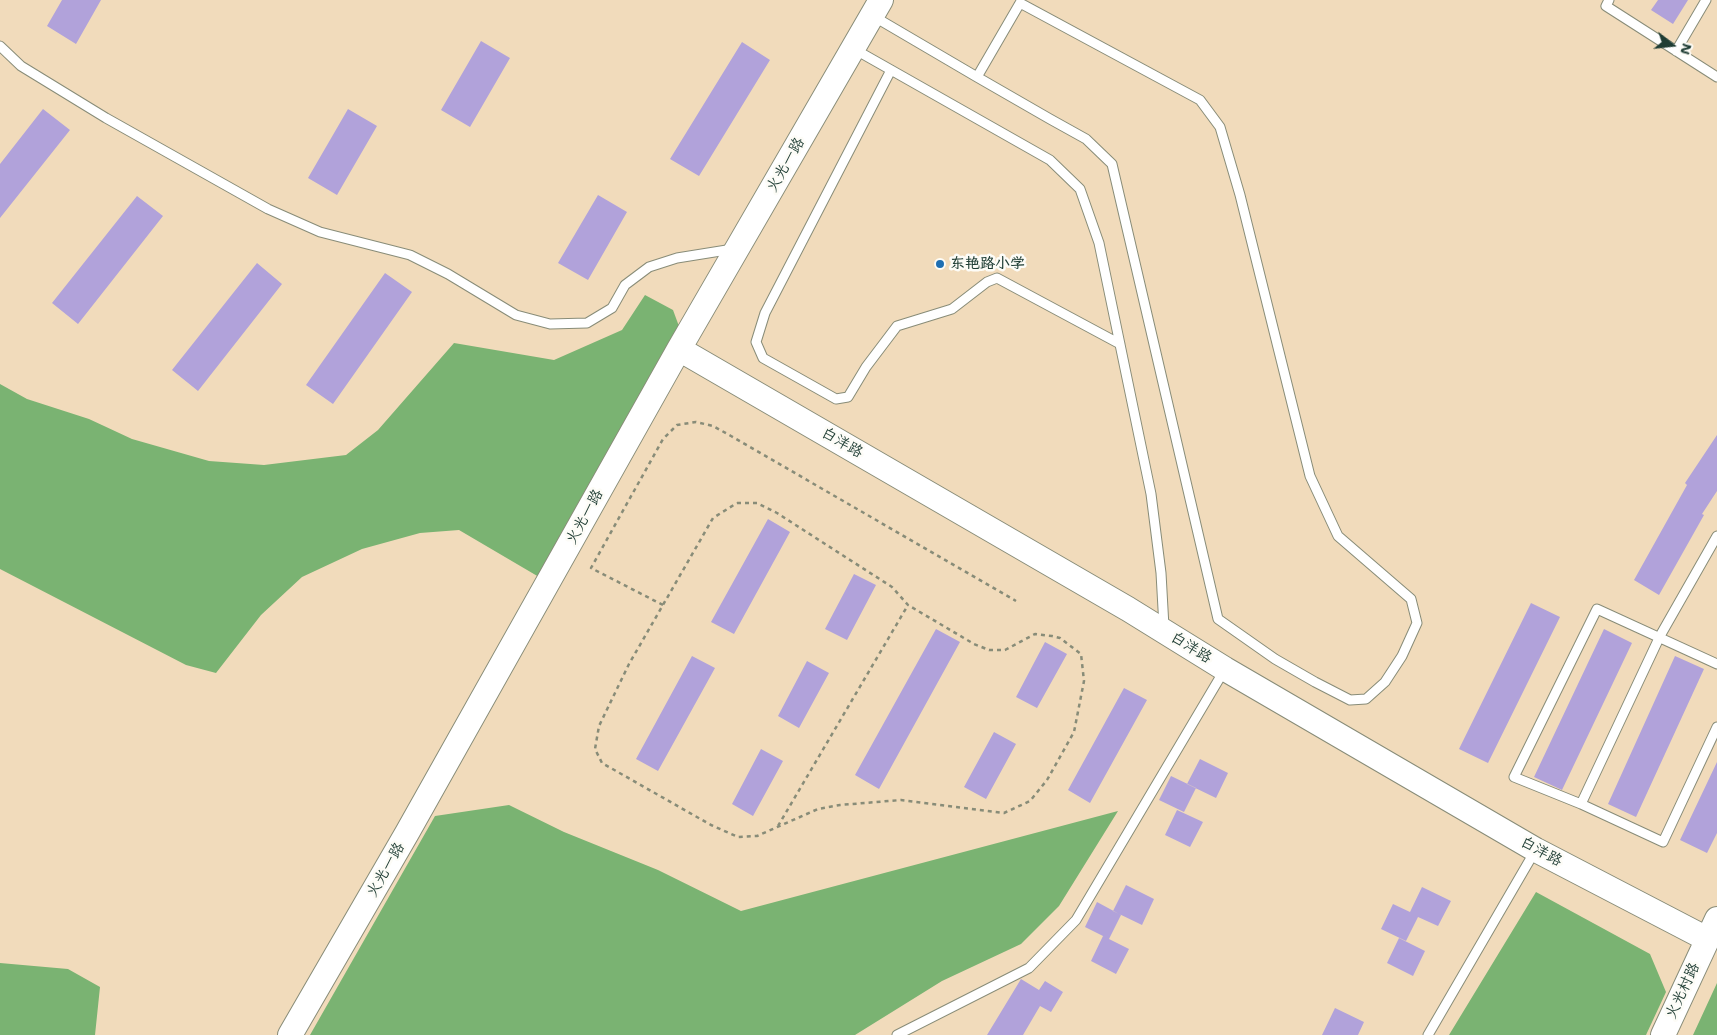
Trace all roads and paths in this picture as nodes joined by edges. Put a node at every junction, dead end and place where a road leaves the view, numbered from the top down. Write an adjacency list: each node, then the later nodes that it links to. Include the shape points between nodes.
1 (1610, 0): 6 (lane, via 1606,6)
2 (1706, 0): 6 (lane)
3 (877, 8): 5 (street, 火光一路); 8 (lane)
4 (0, 46): 10 (lane, via 21,66 106,118 268,209 320,232 410,255 516,315 550,324 587,323 612,308 625,285 649,267 677,258)
5 (854, 49): 7 (lane); 10 (street, 火光一路)
6 (1676, 51): 9 (lane)
7 (891, 70): 11 (lane, via 1050,160 1080,189 1099,243); 11 (lane, via 765,313 756,342 763,358 836,399 848,397 897,326 952,309 986,282 997,278)
8 (977, 77): 8 (lane, via 1020,2 1200,100 1220,127 1310,476 1338,536 1411,599 1417,623 1402,656 1385,682 1366,698 1350,700 1315,682 1218,619 1112,164 1086,139)
9 (1717, 77)
10 (738, 248): 12 (street, 火光一路)
11 (1120, 344): 17 (lane, via 1151,494)
12 (679, 349): 17 (street, 白洋路); 26 (street, 火光一路)
13 (1717, 536): 18 (lane)
14 (1016, 601): 15 (path, via 731,436 713,426 696,422 677,425 663,439 591,568)
15 (663, 605): 16 (path, via 713,518 737,502 757,503 777,513 892,587); 23 (path, via 599,726 595,749 602,763 738,837 757,836)
16 (908, 605): 23 (path); 23 (path, via 989,650 1005,650 1035,634 1060,638 1081,654 1084,681 1074,732 1047,780 1030,801 1004,813 901,800 818,809)
17 (1164, 631): 20 (street, 白洋路)
18 (1660, 636): 19 (lane); 22 (lane); 22 (lane, via 1597,609 1514,777)
19 (1717, 664)
20 (1225, 669): 24 (street, 白洋路); 27 (lane, via 1076,920 1029,968)
21 (1717, 727): 22 (lane, via 1663,842)
22 (1581, 804)
23 (777, 827)
24 (1536, 850): 25 (street, 白洋路); 28 (lane)
25 (1712, 929): 29 (street, 火光村路)
26 (290, 1035)
27 (897, 1035)
28 (1428, 1035)
29 (1662, 1035)

